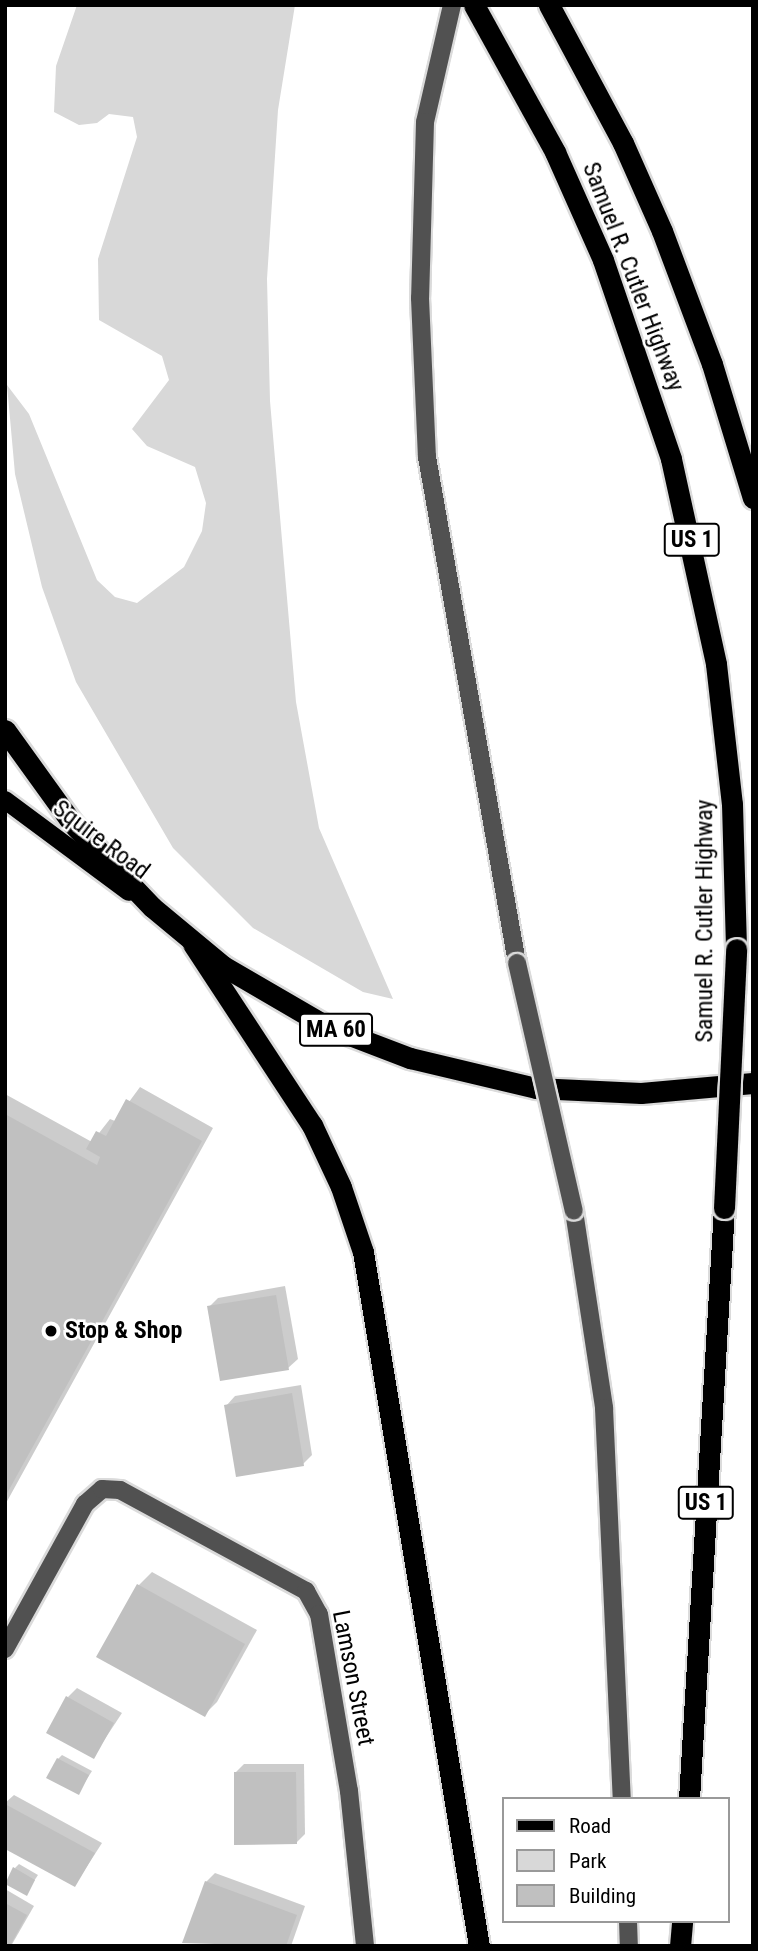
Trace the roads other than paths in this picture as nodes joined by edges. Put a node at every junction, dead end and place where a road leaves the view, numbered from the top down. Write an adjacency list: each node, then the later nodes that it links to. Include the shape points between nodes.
1 (452, 5): 11 (street, bridge, via 425,122 420,298 426,457 517,963 573,1211 604,1408)
2 (474, 5): 12 (highway, Samuel R. Cutler Highway / US 1, bridge, via 555,152 628,324 689,528 725,735 736,949)
3 (549, 5): 4 (highway, Samuel R. Cutler Highway, via 623,143 684,286)
4 (753, 498)
5 (5, 730): 7 (highway, via 85,839)
6 (5, 800): 7 (main road, Squire Road / MA 60)
7 (167, 920): 8 (highway, MA 60)
8 (193, 944): 9 (highway, MA 60, via 262,991 326,1026 458,1072 536,1088 596,1092 664,1092); 16 (highway, via 312,1125 341,1187 363,1251)
9 (753, 1083)
10 (5, 1649): 15 (street, Lamson Street, via 89,1498 102,1489 120,1490 293,1582 316,1607 349,1791)
11 (622, 1797)
12 (689, 1797)
13 (628, 1923): 17 (street)
14 (682, 1923): 18 (highway)
15 (365, 1946)
16 (479, 1946)
17 (629, 1946)
18 (680, 1946)

